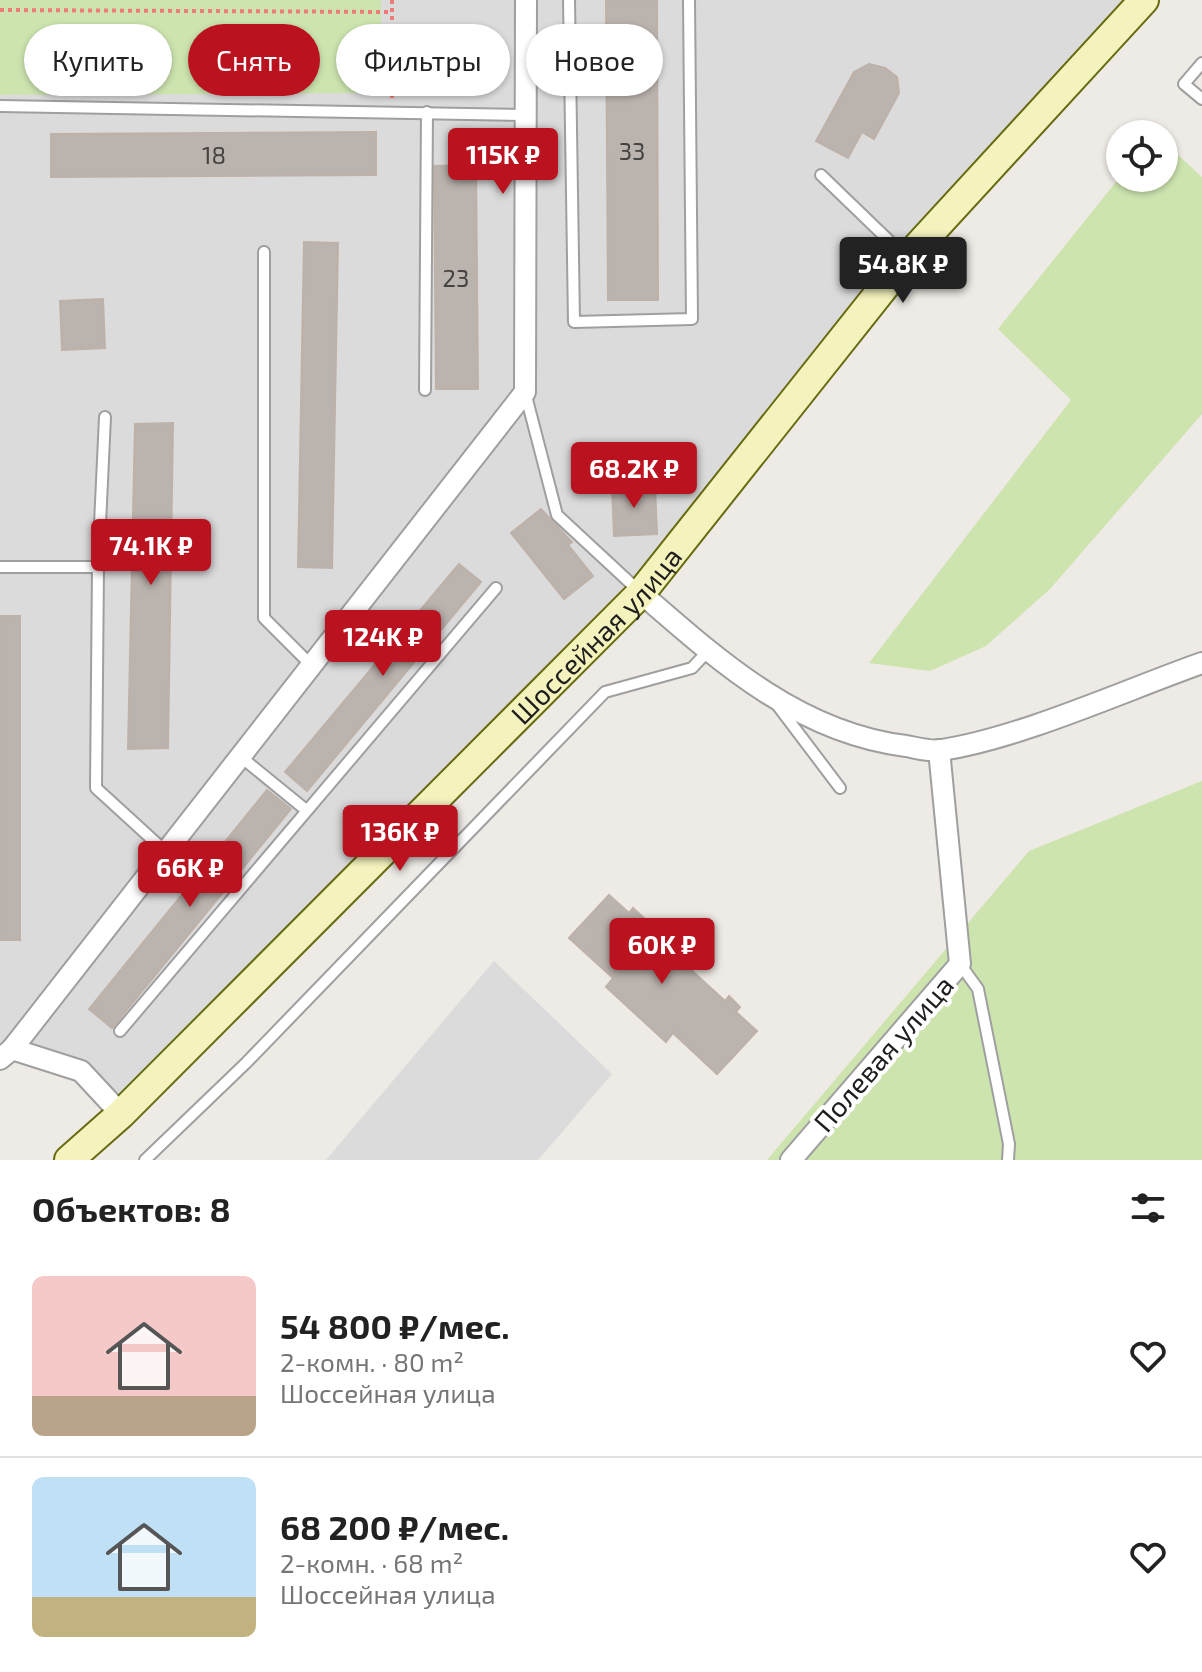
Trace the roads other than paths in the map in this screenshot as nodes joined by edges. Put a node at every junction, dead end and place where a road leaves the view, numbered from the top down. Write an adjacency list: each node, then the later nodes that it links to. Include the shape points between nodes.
1 (526, 0): 9 (street)
2 (569, 0): 3 (lane, via 574,322 692,319)
3 (689, 0)
4 (1144, 0): 12 (main road, Шоссейная улица)
5 (1202, 63): 6 (lane, via 1184,84)
6 (1202, 99)
7 (0, 106): 8 (lane)
8 (427, 112): 9 (lane); 13 (lane)
9 (525, 115): 14 (street)
10 (821, 175): 12 (lane)
11 (264, 252): 22 (lane, via 264,618)
12 (907, 258): 19 (main road, Шоссейная улица)
13 (425, 390)
14 (525, 392): 19 (lane, via 557,515); 22 (street)
15 (105, 417): 17 (lane)
16 (0, 567): 17 (lane)
17 (98, 567): 28 (lane, via 96,788)
18 (496, 588): 27 (lane)
19 (641, 593): 20 (street); 32 (main road, Шоссейная улица)
20 (708, 651): 23 (street); 34 (lane, via 692,668 605,692 246,1063)
21 (1202, 663): 24 (street, via 1016,730)
22 (312, 666): 25 (street)
23 (773, 700): 24 (street, via 871,742); 26 (lane)
24 (939, 750): 29 (street, Полевая улица)
25 (241, 757): 27 (lane); 28 (street)
26 (840, 788)
27 (306, 810): 30 (lane)
28 (166, 852): 31 (street)
29 (960, 964): 35 (street, Полевая улица); 36 (lane, via 978,989)
30 (120, 1031)
31 (4, 1049): 32 (street, via 81,1071)
32 (121, 1114): 33 (main road, Шоссейная улица)
33 (69, 1160)
34 (145, 1160)
35 (791, 1160)
36 (1008, 1160)

